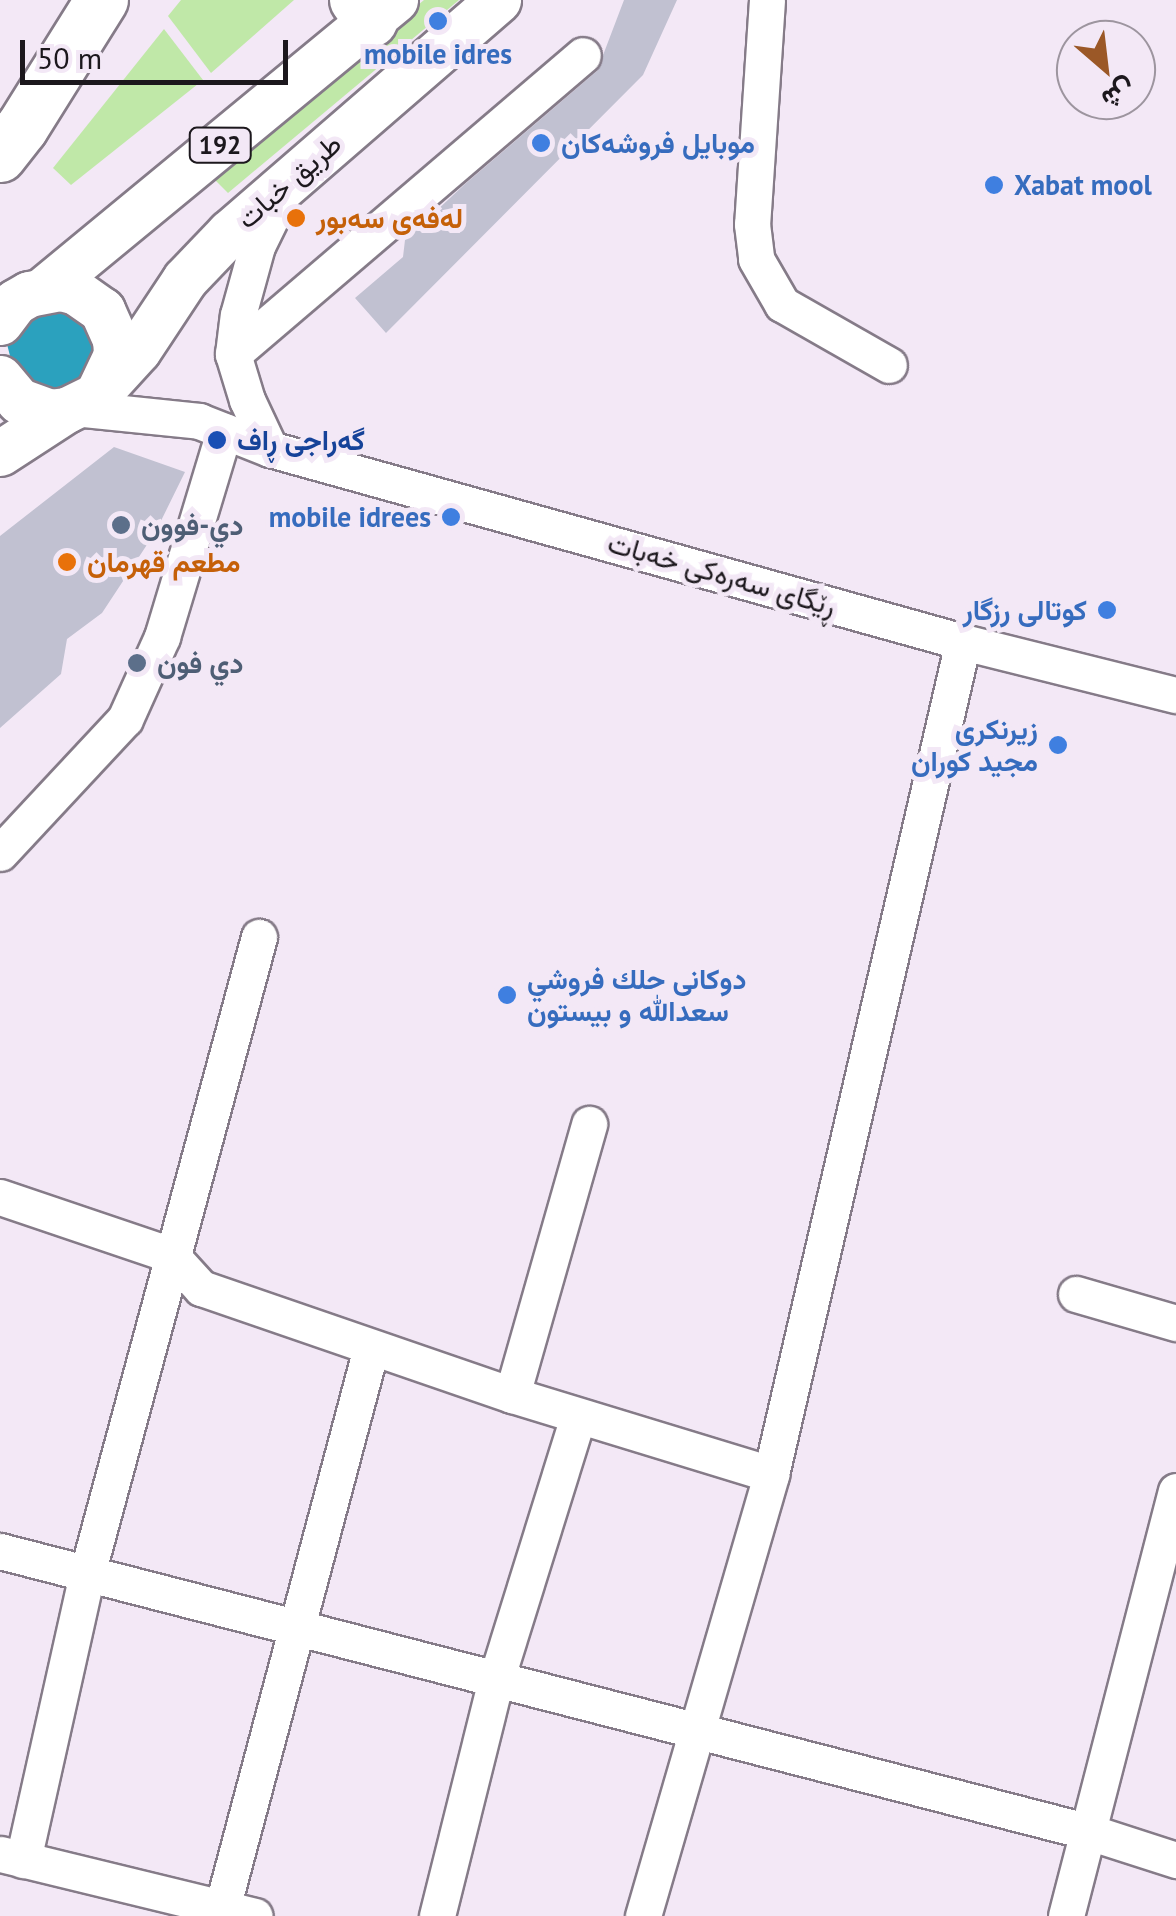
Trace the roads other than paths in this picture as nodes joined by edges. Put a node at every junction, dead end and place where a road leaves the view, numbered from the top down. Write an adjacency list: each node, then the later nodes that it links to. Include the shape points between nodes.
1 (102, 0): 6 (highway)
2 (498, 0): 7 (main road, طريق خبات / 192)
3 (768, 0): 11 (street, via 752,224 756,259 782,304)
4 (374, 7): 8 (main road, 192)
5 (583, 55): 10 (street)
6 (8, 131)
7 (287, 183): 10 (street, via 258,246); 13 (main road, طريق خبات / 192, via 185,279 138,350)
8 (44, 289): 9 (main road, via 15,302); 13 (main road, via 76,292 102,310 115,339 116,355)
9 (0, 322)
10 (233, 354): 15 (street)
11 (889, 364)
12 (0, 378): 13 (main road, via 20,401 50,412)
13 (82, 401): 14 (street, ڕێگای سەرەکی خەبات); 16 (main road, طريق خبات)
14 (224, 431): 15 (street, ڕێگای سەرەکی خەبات); 19 (street, via 162,637 126,719)
15 (270, 449): 17 (street, ڕێگای سەرەکی خەبات)
16 (0, 453)
17 (963, 642): 18 (street, ڕێگای سەرەکی خەبات); 29 (street)
18 (1176, 695)
19 (0, 853)
20 (258, 936): 23 (street)
21 (588, 1124): 27 (street)
22 (0, 1196): 23 (street)
23 (171, 1255): 26 (street, via 201,1288); 32 (street)
24 (1076, 1294): 25 (street)
25 (1176, 1323)
26 (371, 1348): 27 (street); 33 (street)
27 (512, 1395): 28 (street)
28 (578, 1416): 29 (street); 34 (street)
29 (771, 1474): 35 (street)
30 (1176, 1491): 36 (street)
31 (0, 1551): 32 (street)
32 (87, 1574): 33 (street); 37 (street)
33 (294, 1628): 34 (street); 39 (street)
34 (496, 1680): 35 (street); 40 (street)
35 (697, 1730): 36 (street); 41 (street)
36 (1086, 1830): 38 (street); 42 (street)
37 (12, 1857): 39 (street)
38 (1176, 1860)
39 (233, 1913)
40 (437, 1916)
41 (643, 1916)
42 (1066, 1916)

